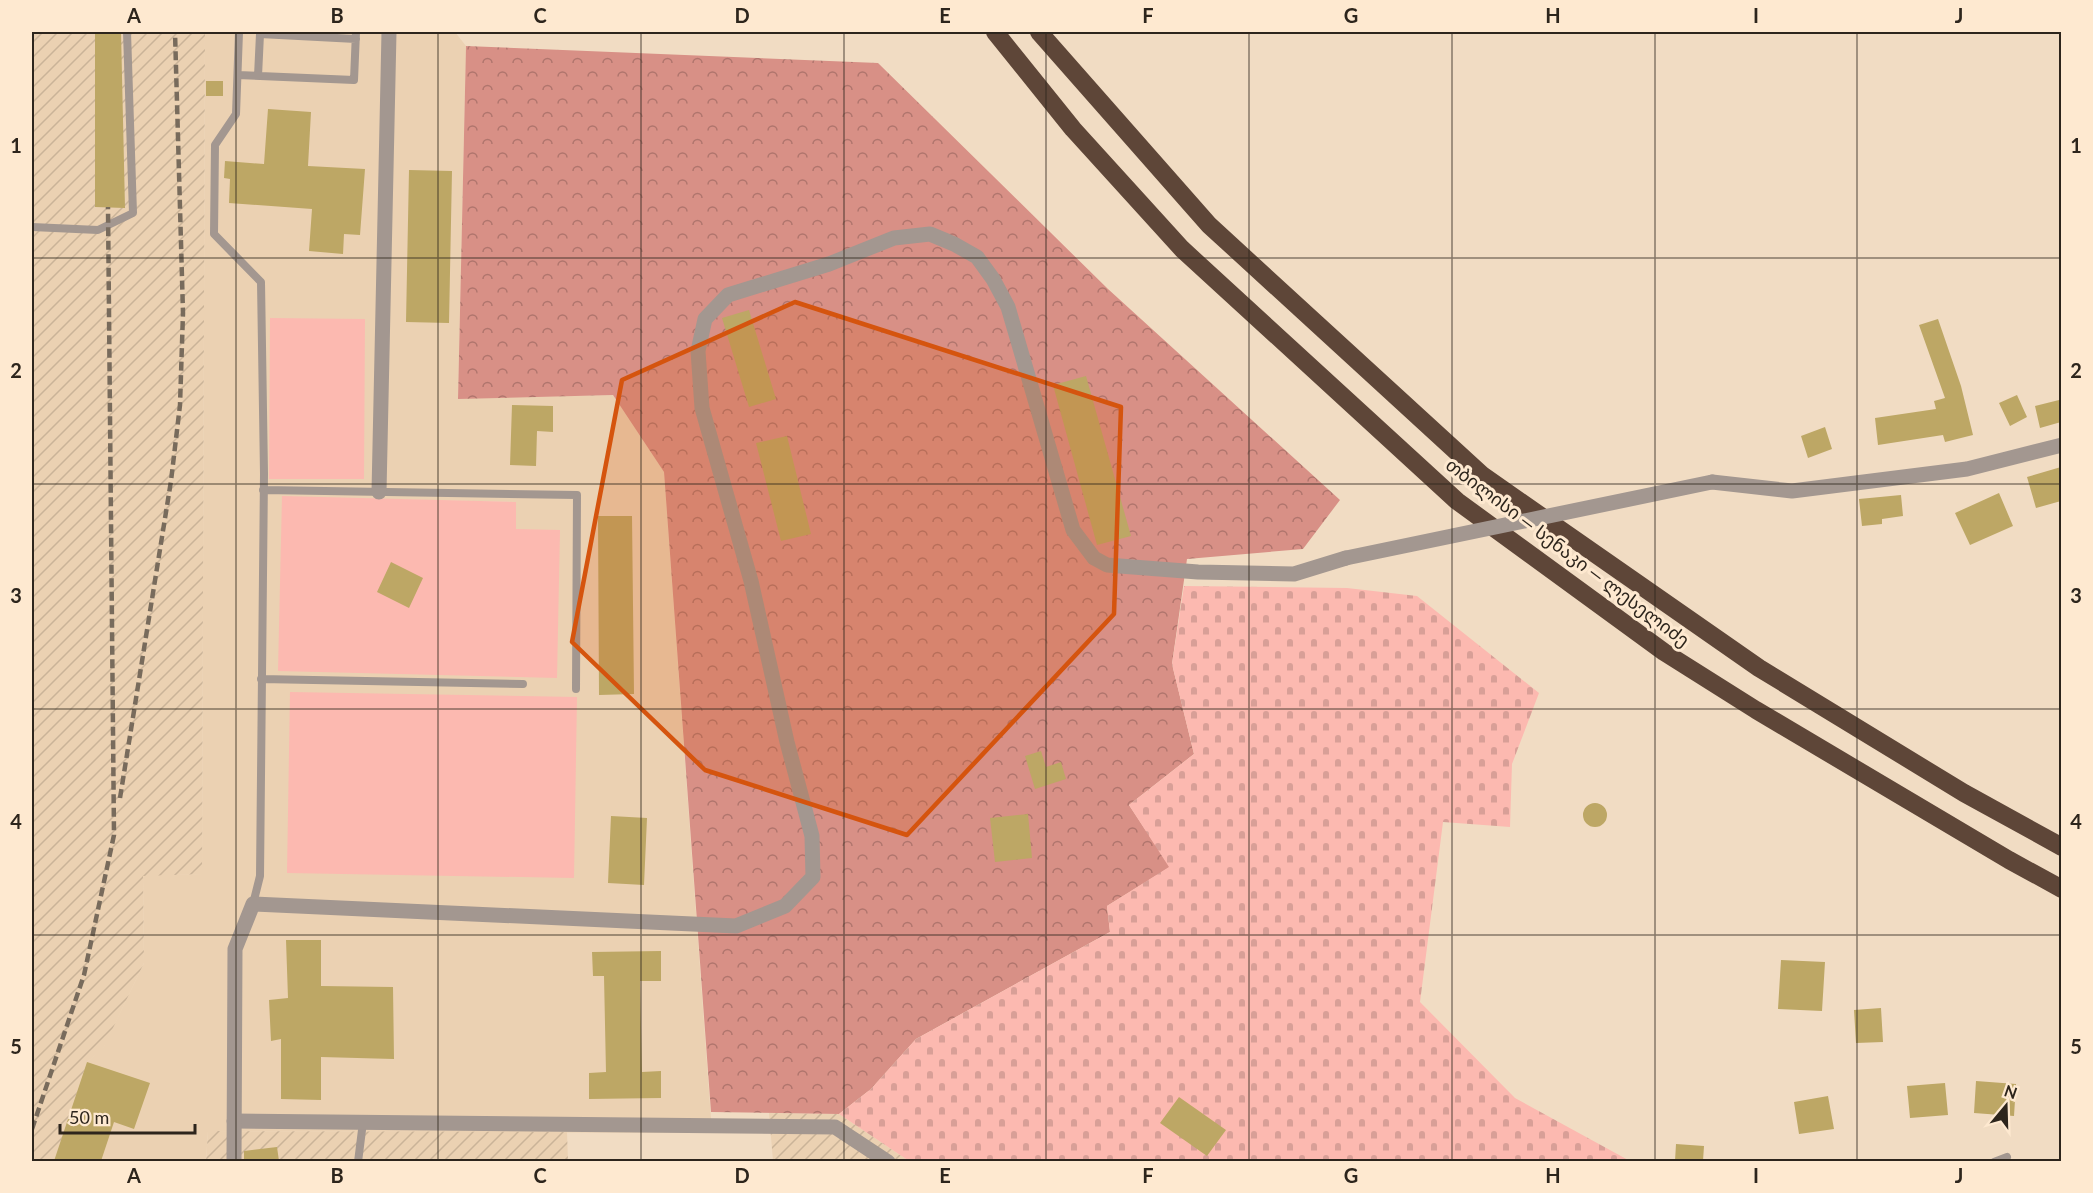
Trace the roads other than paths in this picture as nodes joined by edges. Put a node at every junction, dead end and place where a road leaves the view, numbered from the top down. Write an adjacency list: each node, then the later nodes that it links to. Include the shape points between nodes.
1 (128, 32): 10 (lane, via 133,213 98,230)
2 (239, 32): 8 (lane)
3 (389, 32): 13 (street)
4 (995, 32): 18 (highway, თბილისი — სენაკი — ლესელიძე, via 1073,129 1182,249 1457,501 1664,652)
5 (1040, 32): 17 (highway, თბილისი — სენაკი — ლესელიძე, via 1209,225 1482,475 1759,668)
6 (260, 33): 7 (lane); 9 (lane)
7 (356, 35): 9 (lane, via 354,80)
8 (238, 75): 9 (lane); 12 (lane, via 236,114 215,145 214,234 261,282)
9 (258, 76)
10 (32, 227)
11 (2061, 445): 19 (street, bridge, via 1967,469 1792,491 1712,482 1346,558 1294,574 1107,565 1094,558 1073,530 1008,307 993,279 977,257 930,234 894,238 829,264 728,295 705,318 698,351 702,408 751,581 812,836 813,877 785,906 736,926)
12 (263, 490): 13 (lane); 14 (lane)
13 (379, 492): 16 (lane, via 577,495)
14 (261, 680): 15 (lane); 19 (lane, via 260,876)
15 (523, 684)
16 (576, 689)
17 (2061, 847)
18 (2061, 889)
19 (254, 904): 20 (street, via 235,949)
20 (234, 1121): 21 (street); 23 (street)
21 (363, 1122): 24 (lane); 25 (street, via 834,1127)
22 (2007, 1156): 26 (lane)
23 (234, 1161)
24 (358, 1161)
25 (888, 1161)
26 (1994, 1161)

